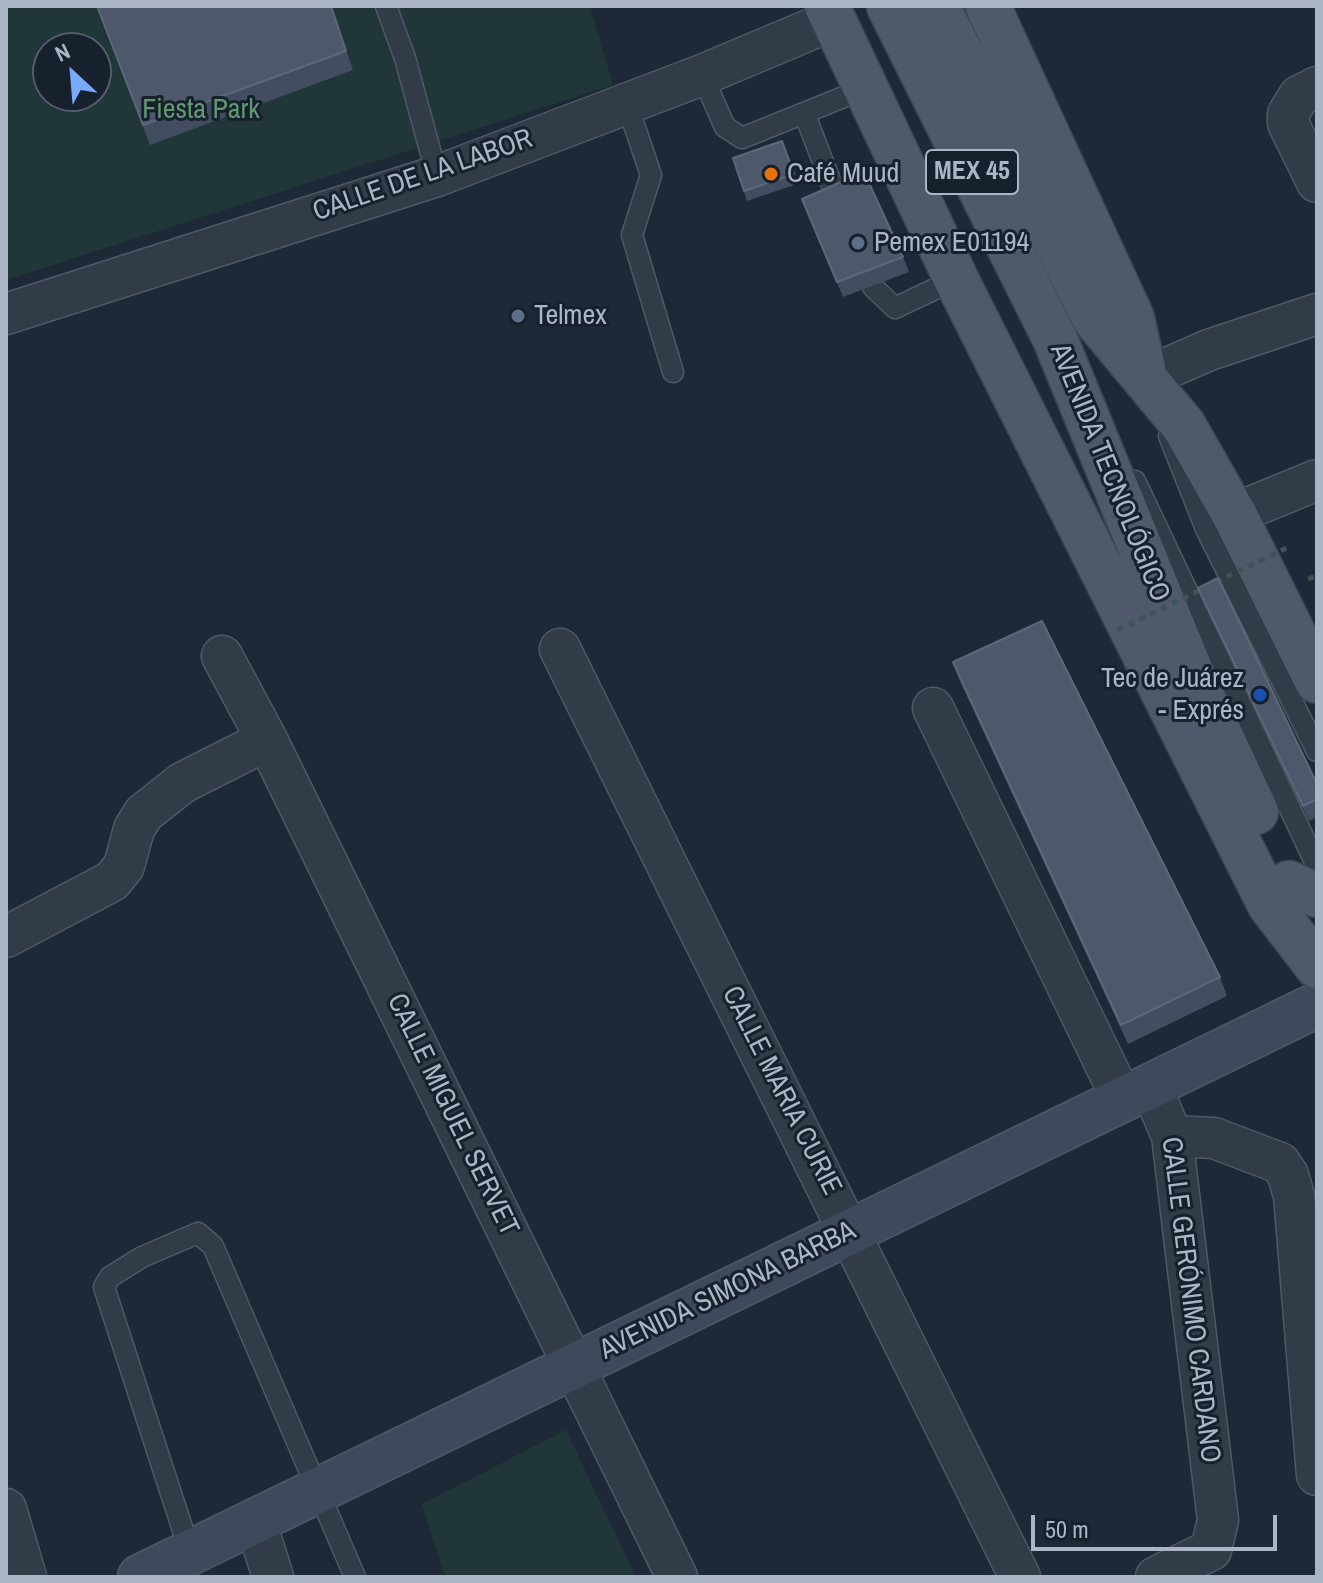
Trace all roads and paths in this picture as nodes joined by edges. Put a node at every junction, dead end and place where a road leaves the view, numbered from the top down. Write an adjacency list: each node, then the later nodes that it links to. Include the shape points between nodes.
1 (386, 6): 11 (lane)
2 (889, 6): 32 (main road, AVENIDA TECNOLÓGICO / MEX 45, via 1055,339 1192,674)
3 (937, 6): 19 (main road, AVENIDA TECNOLÓGICO / MEX 45, via 1095,319)
4 (988, 6): 19 (main road, via 1132,318)
5 (830, 13): 6 (street, CALLE DE LA LABOR); 8 (main road)
6 (702, 75): 9 (street, CALLE DE LA LABOR); 10 (lane, via 725,127 742,138)
7 (1317, 87): 12 (street, via 1299,96 1288,114)
8 (866, 88): 10 (lane); 14 (main road)
9 (626, 101): 11 (street, CALLE DE LA LABOR); 18 (lane, via 651,175 632,235)
10 (805, 115): 13 (lane)
11 (437, 176): 16 (street, CALLE DE LA LABOR)
12 (1317, 182)
13 (838, 201)
14 (956, 279): 15 (lane, via 895,308); 35 (main road, via 1270,905)
15 (873, 287)
16 (6, 314)
17 (1317, 314): 19 (street)
18 (673, 372)
19 (1145, 378): 21 (main road, AVENIDA TECNOLÓGICO / MEX 45, via 1184,426); 31 (lane, via 1206,529)
20 (1317, 480): 21 (street)
21 (1234, 514): 28 (main road, AVENIDA TECNOLÓGICO / MEX 45)
22 (1291, 546): 25 (path, bridge)
23 (1317, 576): 24 (path)
24 (1309, 581)
25 (1118, 630)
26 (560, 649): 39 (street, CALLE MARIA CURIE)
27 (222, 656): 30 (street, CALLE MIGUEL SERVET)
28 (1317, 681)
29 (933, 708): 37 (street, CALLE GERÓNIMO CARDANO)
30 (267, 740): 33 (street, via 182,783 144,813 124,866 112,881); 41 (street, CALLE MIGUEL SERVET)
31 (1317, 751)
32 (1308, 881): 34 (main road, AVENIDA TECNOLÓGICO / MEX 45)
33 (6, 937)
34 (1317, 945)
35 (1317, 966)
36 (1317, 1005): 37 (main road, AVENIDA SIMONA BARBA)
37 (1137, 1094): 38 (street, CALLE GERÓNIMO CARDANO); 39 (main road, AVENIDA SIMONA BARBA)
38 (1172, 1136): 40 (street, via 1214,1138 1280,1163 1294,1196); 53 (street, CALLE GERÓNIMO CARDANO, via 1218,1520 1211,1550)
39 (851, 1232): 41 (main road, AVENIDA SIMONA BARBA); 52 (street, CALLE MARIA CURIE)
40 (1309, 1287): 42 (street)
41 (574, 1365): 43 (main road, AVENIDA SIMONA BARBA); 51 (street, CALLE MIGUEL SERVET)
42 (1317, 1475)
43 (315, 1491): 45 (main road, AVENIDA SIMONA BARBA); 46 (lane, via 213,1246 204,1235 191,1233 110,1277 104,1287); 50 (lane)
44 (6, 1509): 47 (street)
45 (255, 1520): 46 (main road, AVENIDA SIMONA BARBA); 49 (street)
46 (190, 1552): 48 (main road, AVENIDA SIMONA BARBA)
47 (26, 1577)
48 (140, 1577)
49 (273, 1577)
50 (355, 1577)
51 (677, 1577)
52 (1020, 1577)
53 (1156, 1577)

